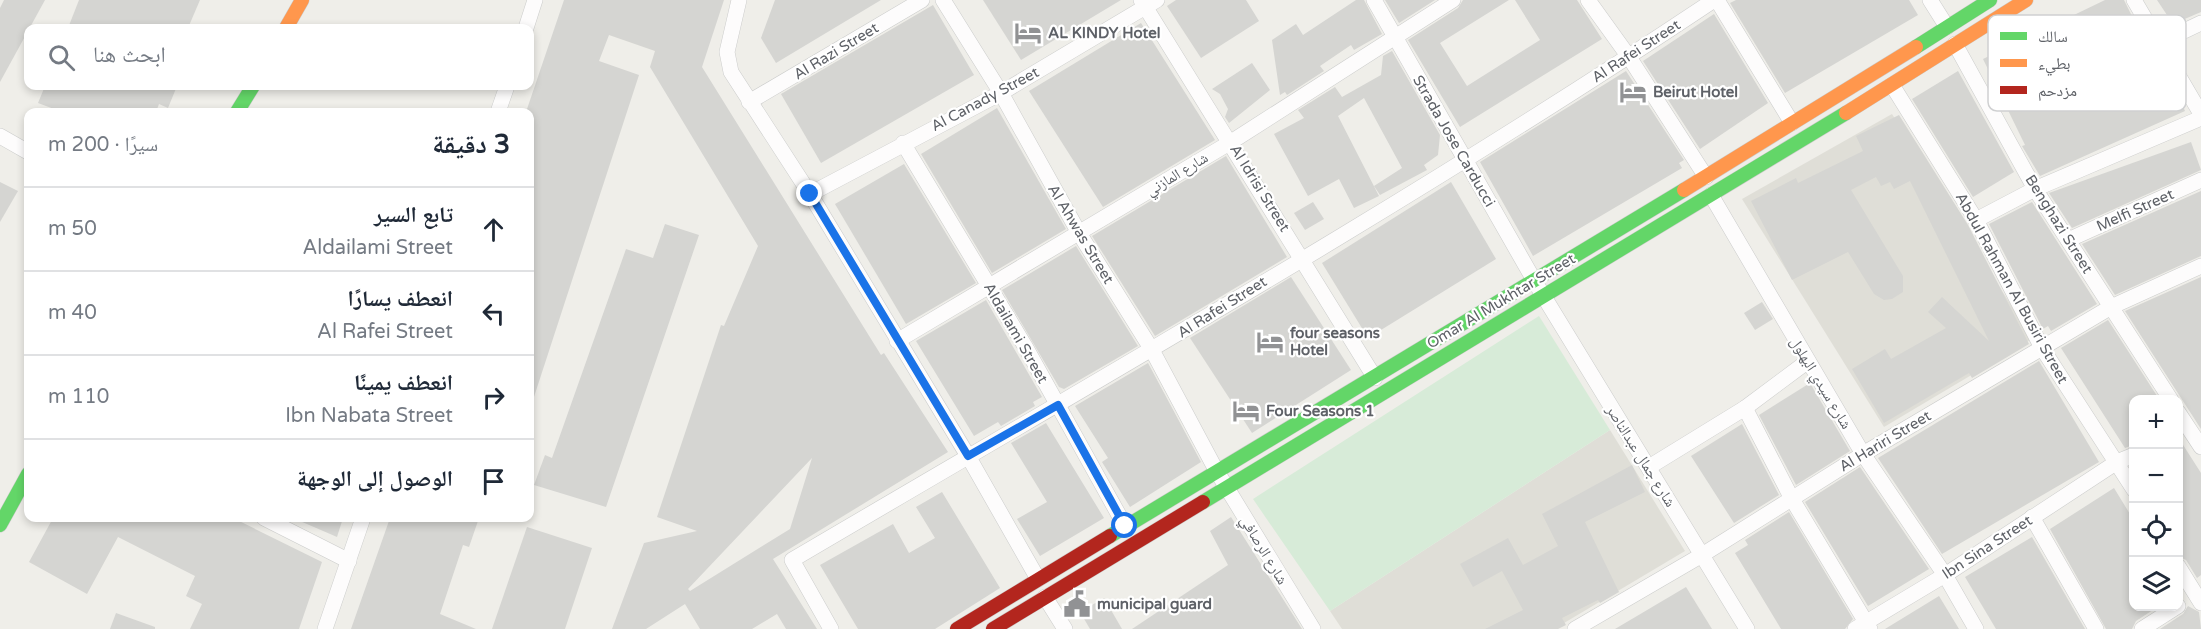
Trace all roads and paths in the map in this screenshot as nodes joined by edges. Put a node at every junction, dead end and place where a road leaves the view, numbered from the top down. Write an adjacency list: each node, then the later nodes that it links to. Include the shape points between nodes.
1 (302, 0): 18 (main road)
2 (535, 0): 19 (street)
3 (739, 0): 31 (street, via 728,37 727,64)
4 (922, 0): 31 (street, Al Razi Street)
5 (943, 0): 30 (street, Al Ahwas Street)
6 (1374, 0): 23 (street, Strada Jose Carducci)
7 (1453, 0): 23 (street, شارع المازني)
8 (1588, 0): 25 (street)
9 (1715, 0): 25 (street, Al Rafei Street); 37 (street)
10 (1930, 0): 21 (street)
11 (1990, 0): 21 (main road, Omar Al Mukhtar Street)
12 (2026, 0): 15 (main road, Omar Al Mukhtar Street)
13 (2134, 0): 16 (street)
14 (1148, 3): 30 (street, Al Canady Street); 39 (street, Al Idrisi Street)
15 (2002, 15)
16 (2144, 15)
17 (2201, 23): 22 (street)
18 (288, 24)
19 (527, 24)
20 (1988, 24): 24 (main road, Omar Al Mukhtar Street)
21 (1947, 27): 37 (main road, Omar Al Mukhtar Street)
22 (2186, 30)
23 (1395, 37): 39 (street, شارع المازني); 42 (street, Strada Jose Carducci)
24 (1955, 44): 26 (main road, Omar Al Mukhtar Street); 32 (street, Benghazi Street)
25 (1629, 57): 42 (street, Al Rafei Street); 43 (street)
26 (1892, 85): 47 (main road, Omar Al Mukhtar Street); 48 (street, Abdul Rahman Al Busiri Street)
27 (2186, 88): 36 (street)
28 (251, 90): 33 (main road)
29 (506, 90): 34 (street)
30 (1000, 93): 40 (street, Al Canady Street); 49 (street, Al Ahwas Street)
31 (749, 102): 46 (street)
32 (1988, 104)
33 (239, 108)
34 (499, 108)
35 (1992, 111): 45 (street, Benghazi Street)
36 (2201, 116): 45 (street)
37 (1792, 123): 43 (main road, Omar Al Mukhtar Street)
38 (0, 136): 41 (street)
39 (1231, 142): 49 (street, شارع المازني); 51 (street, Al Idrisi Street)
40 (903, 143): 46 (street, Al Canady Street); 53 (street, Aldailami Street)
41 (24, 150)
42 (1463, 159): 51 (street, Al Rafei Street); 54 (street, Strada Jose Carducci)
43 (1706, 177): 54 (main road, Omar Al Mukhtar Street)
44 (2201, 180): 50 (street, Melfi Street)
45 (2035, 189): 48 (street); 50 (street, Benghazi Street)
46 (810, 194): 56 (street)
47 (1710, 195): 54 (main road, Omar Al Mukhtar Street); 59 (street, شارع سيدي البهلول)
48 (1976, 220): 57 (street, Abdul Rahman Al Busiri Street)
49 (1078, 233): 53 (street, شارع المازني); 58 (street, Al Ahwas Street)
50 (2068, 240): 55 (street, Benghazi Street)
51 (1303, 257): 58 (street, Al Rafei Street); 60 (street, Al Idrisi Street)
52 (2201, 267): 55 (street, Al Hariri Street)
53 (989, 285): 56 (street, شارع المازني); 62 (street, Aldailami Street)
54 (1539, 288): 60 (main road, Omar Al Mukhtar Street); 70 (street, شارع جمال عبدالناصر); 74 (main road, Omar Al Mukhtar Street)
55 (2111, 307): 57 (street, Al Hariri Street); 61 (street, Benghazi Street)
56 (897, 341): 67 (street)
57 (2042, 348): 66 (street, Al Hariri Street); 69 (street, Abdul Rahman Al Busiri Street)
58 (1152, 350): 62 (street, Al Rafei Street); 71 (street, Al Ahwas Street)
59 (1808, 362): 63 (street); 66 (street, شارع سيدي البهلول)
60 (1375, 378): 71 (main road, Omar Al Mukhtar Street)
61 (2167, 395)
62 (1058, 405): 67 (street, Al Rafei Street); 80 (street, Aldailami Street)
63 (1745, 408): 70 (street); 75 (street)
64 (2190, 432): 65 (street)
65 (2201, 447)
66 (1863, 454): 75 (street, Al Hariri Street); 84 (street, شارع سيدي البهلول)
67 (968, 456): 85 (street); 93 (street, Al Rafei Street, via 792,560)
68 (2129, 457): 69 (street, Ibn Sina Street)
69 (2117, 462): 73 (street, Abdul Rahman Al Busiri Street); 76 (street, Ibn Sina Street)
70 (1648, 467): 81 (street, شارع جمال عبدالناصر)
71 (1216, 470): 74 (street, شارع الرصافي); 80 (main road, Omar Al Mukhtar Street)
72 (24, 481): 79 (main road)
73 (2129, 483)
74 (1225, 486): 86 (main road, Omar Al Mukhtar Street); 91 (street, شارع الرصافي)
75 (1792, 499): 81 (street, Al Hariri Street); 90 (street)
76 (2032, 517): 84 (street, Ibn Sina Street); 100 (street)
77 (272, 522): 82 (street)
78 (362, 522): 82 (street)
79 (0, 525)
80 (1125, 526): 85 (main road, Omar Al Mukhtar Street)
81 (1702, 555): 97 (street, Al Hariri Street); 98 (street, شارع جمال عبدالناصر)
82 (349, 561): 92 (street)
83 (2183, 573): 87 (street)
84 (1945, 575): 90 (street, Ibn Sina Street); 99 (street, شارع سيدي البهلول)
85 (1038, 579): 94 (main road, Omar Al Mukhtar Street)
86 (1045, 597): 95 (main road, Omar Al Mukhtar Street); 96 (street)
87 (2199, 597): 88 (street)
88 (2183, 604)
89 (2170, 611): 101 (street)
90 (1864, 627)
91 (1311, 628)
92 (325, 629)
93 (831, 629)
94 (957, 629)
95 (993, 629)
96 (1065, 629)
97 (1575, 629)
98 (1747, 629)
99 (1976, 629)
100 (2096, 629)
101 (2142, 629)

